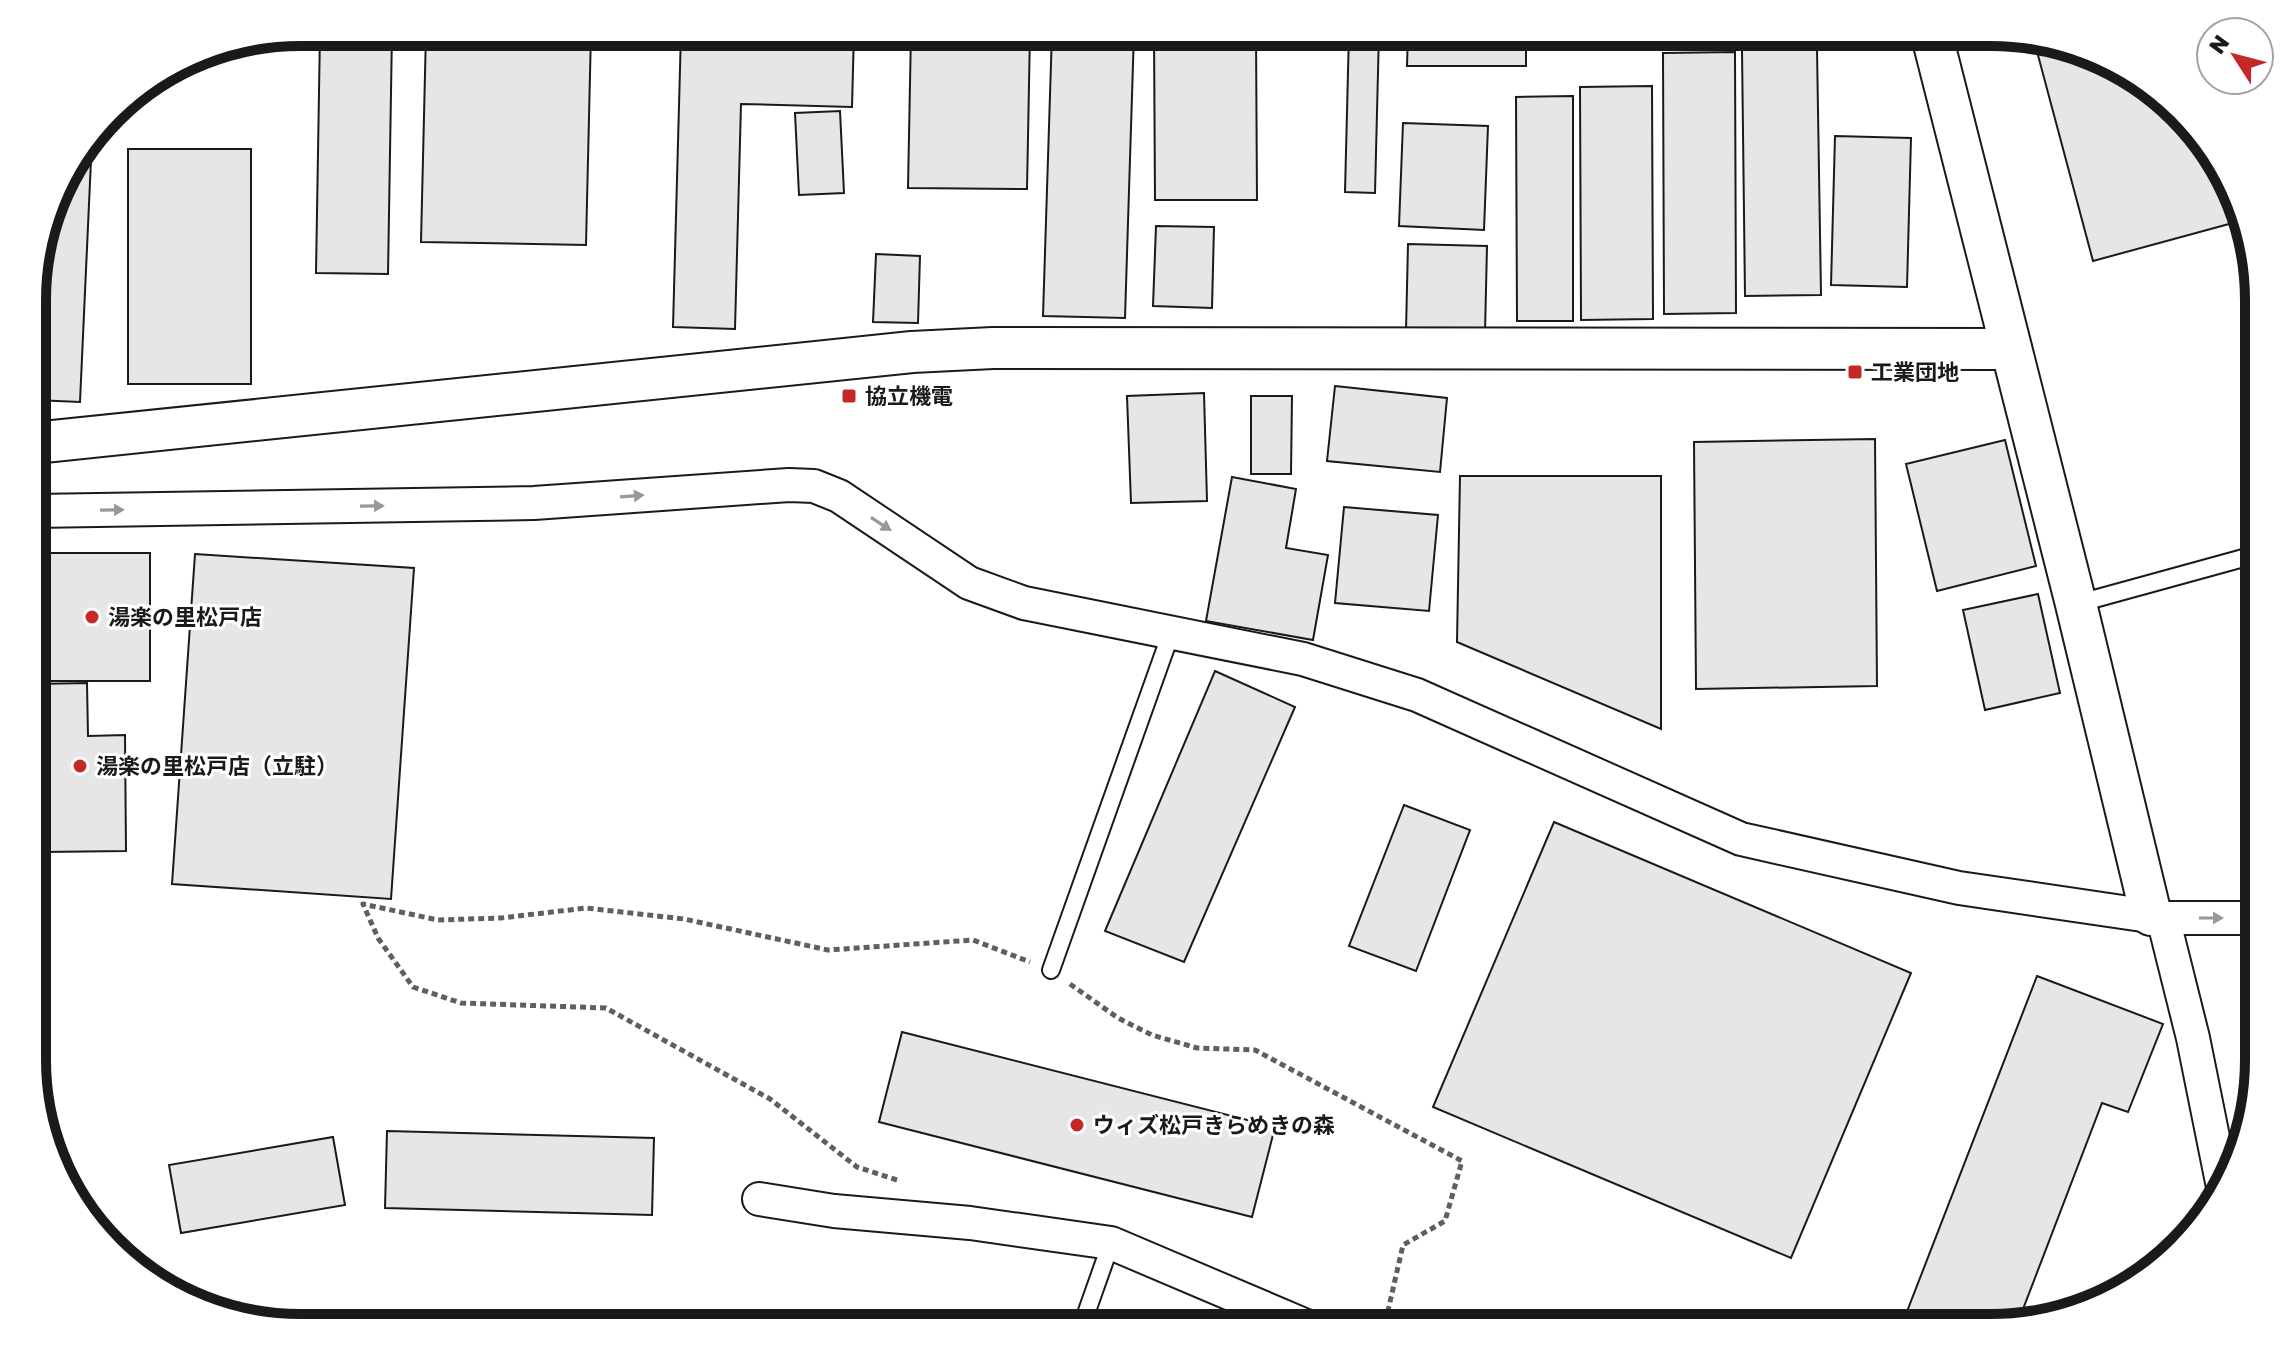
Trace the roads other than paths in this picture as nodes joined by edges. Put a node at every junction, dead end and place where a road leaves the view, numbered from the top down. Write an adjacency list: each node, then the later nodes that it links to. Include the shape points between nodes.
1 (1935, 46): 2 (street)
2 (2011, 349): 3 (street, via 993,348); 6 (street)
3 (46, 442)
4 (46, 511): 7 (street, one-way to 7, via 534,503 814,486 839,496 969,583 1024,603)
5 (2244, 558): 6 (lane)
6 (2076, 604): 8 (street)
7 (1171, 633): 8 (street, via 1303,659 1417,695 1741,839 1959,888); 10 (lane)
8 (2157, 916): 9 (street, one-way to 9); 11 (street, via 2193,1038)
9 (2244, 918)
10 (1051, 970)
11 (2220, 1171)
12 (759, 1199): 13 (street)
13 (1111, 1243): 14 (street); 15 (lane)
14 (1277, 1313)
15 (1086, 1314)

